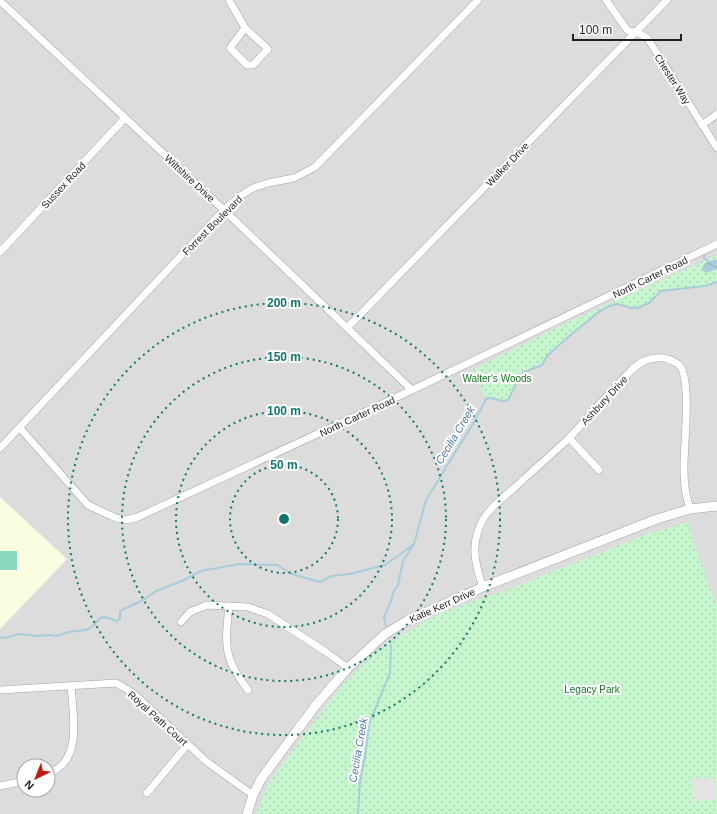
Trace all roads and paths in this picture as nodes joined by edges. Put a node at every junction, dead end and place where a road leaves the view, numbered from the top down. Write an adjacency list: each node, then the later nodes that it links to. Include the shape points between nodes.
1 (229, 0): 6 (street)
2 (478, 0): 12 (street, Forrest Boulevard, via 315,167 294,178 252,188)
3 (606, 0): 7 (street, Chester Way, via 628,31)
4 (666, 0): 7 (street, Walker Drive)
5 (0, 1): 9 (street, Wiltshire Drive)
6 (245, 28): 6 (street, via 268,49 253,65 247,65 230,48)
7 (637, 32): 10 (street, Chester Way, via 648,40); 15 (street, Walker Drive)
8 (717, 114): 10 (street)
9 (125, 118): 12 (street, Wiltshire Drive); 14 (street, Sussex Road)
10 (702, 125): 11 (street, Chester Way)
11 (717, 148)
12 (224, 210): 15 (street, Wiltshire Drive); 17 (street, Forrest Boulevard)
13 (717, 244): 16 (street, North Carter Road)
14 (0, 252)
15 (347, 328): 16 (street, Wiltshire Drive)
16 (412, 390): 17 (street, North Carter Road, via 138,517 126,520 88,505)
17 (20, 428): 19 (street, Forrest Boulevard)
18 (569, 438): 20 (street); 22 (street, Ashbury Drive, via 632,369 644,361 666,358 680,365 686,379 684,471); 23 (street, Ashbury Drive, via 497,503 484,518 477,535 474,553)
19 (0, 448)
20 (599, 470)
21 (717, 506): 22 (street, Katie Kerr Drive)
22 (690, 509): 23 (street, Katie Kerr Drive, via 650,522)
23 (483, 588): 26 (street, Katie Kerr Drive, via 410,619 391,630)
24 (229, 606): 25 (street, via 207,605 190,612); 26 (street, via 248,607 268,614); 29 (street, via 226,638 228,656 236,675)
25 (181, 622)
26 (348, 668): 35 (street, Katie Kerr Drive, via 316,705 261,779)
27 (71, 686): 28 (street, Royal Path Court); 30 (street, Royal Path Court, via 116,683 133,693); 31 (street, via 73,743 66,762)
28 (0, 690)
29 (248, 690)
30 (188, 744): 34 (street); 35 (street, Royal Path Court, via 207,762)
31 (56, 770)
32 (16, 782): 33 (street)
33 (0, 786)
34 (147, 793)
35 (253, 795): 36 (street, Katie Kerr Drive)
36 (247, 814)

